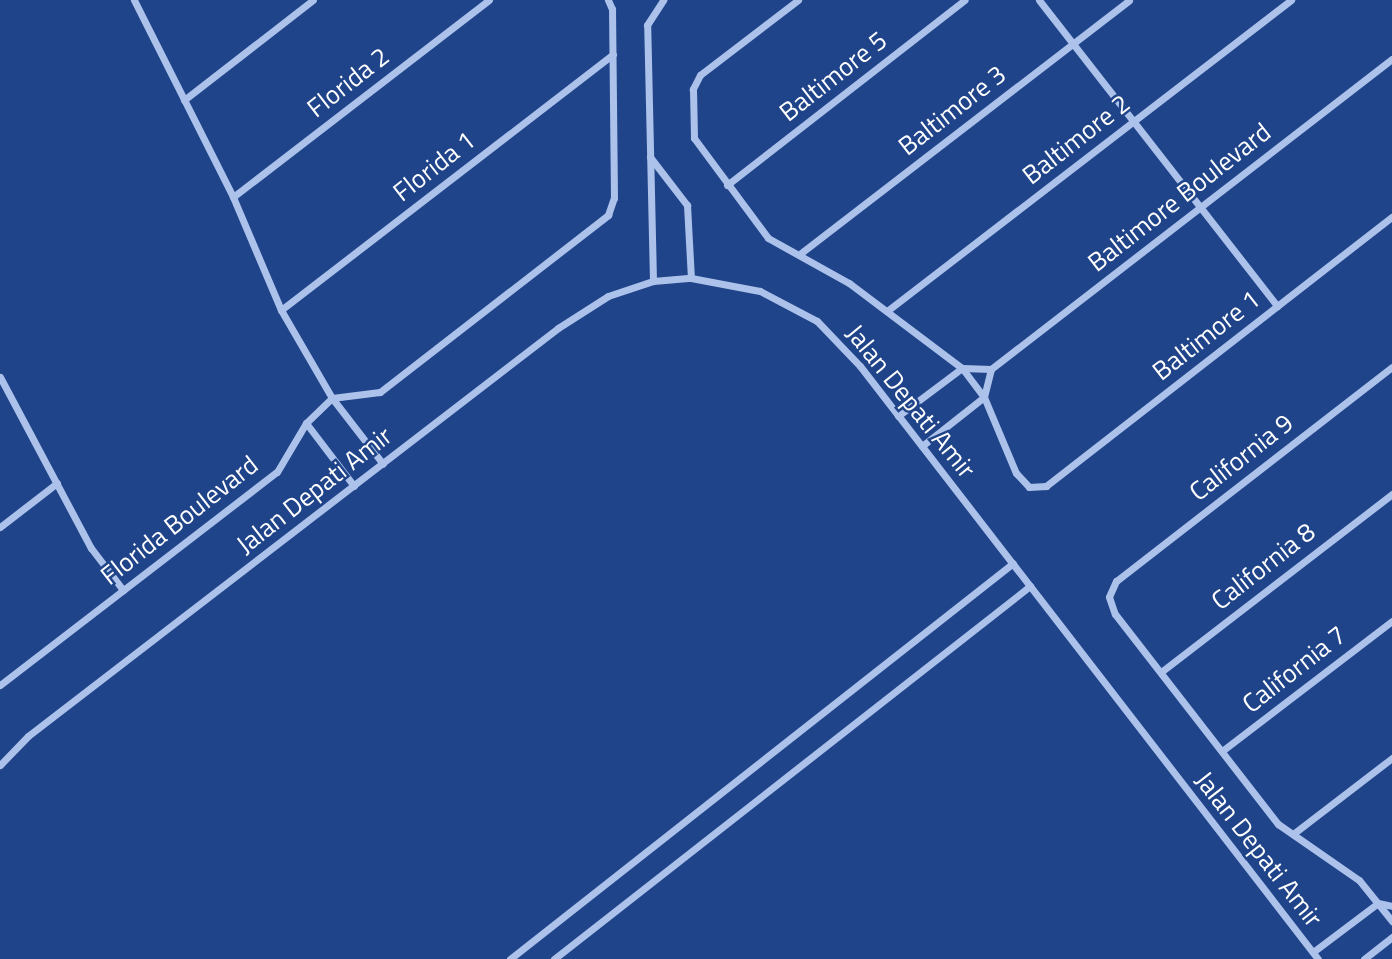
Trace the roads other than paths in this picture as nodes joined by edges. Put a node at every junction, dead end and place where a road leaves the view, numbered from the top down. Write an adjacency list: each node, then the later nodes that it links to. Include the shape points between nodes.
1 (134, 0): 14 (street)
2 (313, 0): 14 (street)
3 (489, 0): 18 (street, Florida 2)
4 (608, 0): 12 (street)
5 (798, 0): 17 (street, via 700,75 693,89 694,138)
6 (965, 0): 17 (street, Baltimore 5)
7 (1039, 0): 11 (street)
8 (1129, 0): 11 (street, Baltimore 3)
9 (1291, 0): 15 (street, Baltimore 2)
10 (660, 1): 16 (street, via 647,25)
11 (1073, 43): 15 (street); 21 (street, Baltimore 3)
12 (612, 54): 25 (street, Florida 1); 32 (street, via 614,198 608,215 380,392)
13 (1392, 59): 19 (street, Baltimore Boulevard)
14 (184, 100): 18 (street)
15 (1134, 122): 19 (street); 26 (street, Baltimore 2)
16 (649, 157): 22 (street, via 687,205); 23 (street)
17 (727, 185): 21 (street, via 768,238)
18 (233, 197): 25 (street)
19 (1200, 208): 24 (street); 29 (street, Baltimore Boulevard)
20 (1392, 217): 24 (street, Baltimore 1)
21 (801, 253): 26 (street)
22 (691, 278): 23 (street, Jalan Depati Amir); 33 (street, Jalan Depati Amir, via 760,291 817,321)
23 (653, 281): 36 (street, Jalan Depati Amir, via 608,296 558,328)
24 (1277, 306): 31 (street, Baltimore 1, via 1046,486 1029,487 1016,473)
25 (281, 310): 32 (street)
26 (887, 312): 28 (street)
27 (1392, 367): 45 (street, California 9, via 1116,581 1109,597 1115,614)
28 (962, 368): 29 (street); 31 (street); 33 (street)
29 (991, 369): 31 (street)
30 (0, 377): 37 (street)
31 (984, 397): 35 (street)
32 (332, 398): 34 (street, Florida Boulevard); 36 (street)
33 (898, 416): 35 (street, Jalan Depati Amir)
34 (306, 423): 38 (street); 43 (street, Florida Boulevard, via 277,472)
35 (922, 446): 41 (street, Jalan Depati Amir)
36 (383, 464): 38 (street, Jalan Depati Amir)
37 (57, 483): 40 (street); 43 (street, via 91,548)
38 (354, 486): 49 (street, Jalan Depati Amir, via 28,736)
39 (1392, 494): 45 (street, California 8)
40 (0, 527)
41 (1013, 563): 42 (street, Jalan Depati Amir); 56 (street)
42 (1030, 586): 55 (street, Jalan Depati Amir); 57 (street)
43 (123, 590): 46 (street, Florida Boulevard)
44 (1392, 621): 47 (street, California 7)
45 (1160, 672): 47 (street)
46 (0, 685)
47 (1222, 751): 50 (street, via 1278,824)
48 (1392, 758): 50 (street)
49 (0, 765)
50 (1293, 834): 51 (street, via 1359,880)
51 (1378, 903): 52 (street); 53 (street); 55 (street)
52 (1392, 906)
53 (1392, 921)
54 (1392, 937): 58 (street)
55 (1316, 956)
56 (510, 959)
57 (554, 959)
58 (1364, 959)

